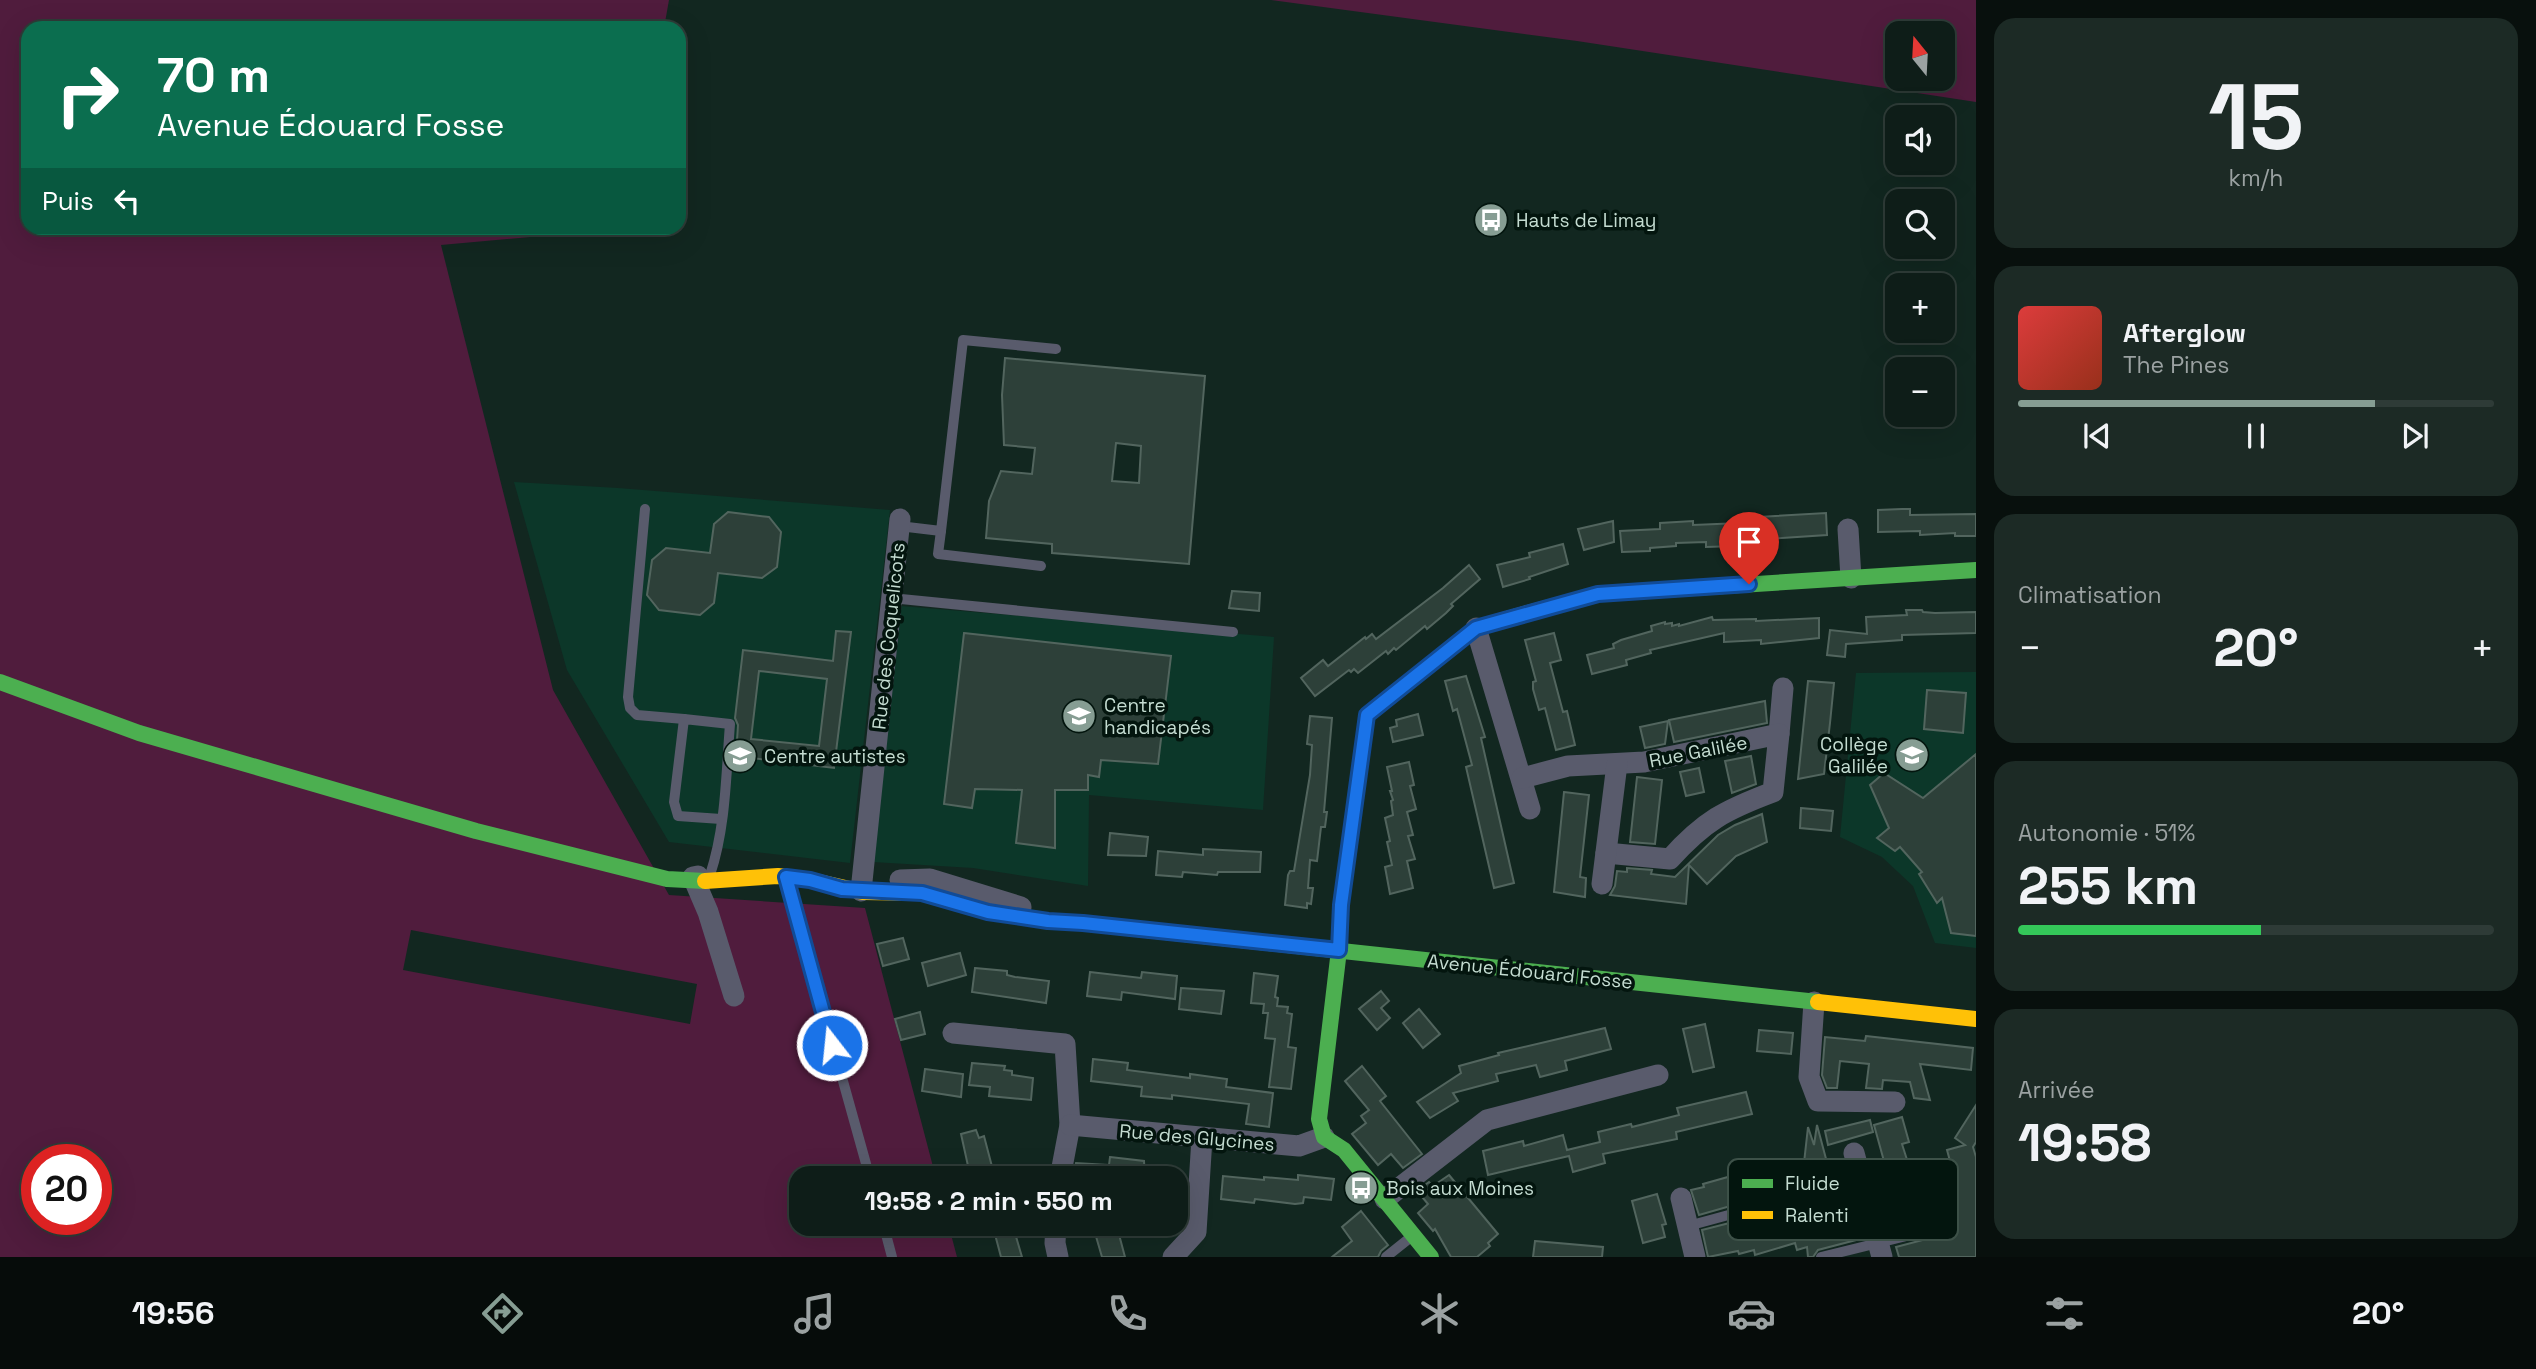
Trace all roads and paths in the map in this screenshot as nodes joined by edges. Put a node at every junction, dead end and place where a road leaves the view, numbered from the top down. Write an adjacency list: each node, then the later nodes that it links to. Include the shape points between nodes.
1 (1056, 349): 5 (lane, via 963,341)
2 (645, 509): 14 (lane, via 630,708 637,715)
3 (899, 522): 5 (lane); 9 (street, Rue des Coquelicots)
4 (1848, 528): 8 (street)
5 (941, 531): 6 (lane, via 937,554)
6 (1041, 566)
7 (1976, 570): 8 (street)
8 (1851, 578): 10 (street, via 1598,594)
9 (891, 598): 11 (lane); 25 (street, Rue des Coquelicots)
10 (1476, 628): 17 (street); 27 (street, via 1367,715)
11 (1233, 632)
12 (0, 682): 23 (street, Avenue Édouard Fosse, via 139,733 475,831 623,870)
13 (1783, 688): 15 (street, Rue Galilée)
14 (684, 719): 19 (lane, via 674,802 678,816); 19 (lane, via 730,724)
15 (1779, 734): 16 (street, Rue Galilée); 20 (street, Rue Galilée, via 1773,792 1722,813 1695,832 1670,859)
16 (1617, 764): 17 (street, Rue Galilée, via 1568,766); 20 (street)
17 (1522, 778): 18 (street)
18 (1530, 809)
19 (721, 820): 23 (lane, via 717,853)
20 (1606, 853): 24 (street)
21 (786, 877): 22 (street, Avenue Édouard Fosse); 23 (street, Avenue Édouard Fosse); 39 (lane)
22 (824, 877): 23 (street, Avenue Édouard Fosse, via 789,866); 25 (street, Avenue Édouard Fosse)
23 (699, 878): 28 (street)
24 (1602, 884)
25 (861, 885): 26 (street, Avenue Édouard Fosse, via 930,879)
26 (1083, 923): 27 (street, Avenue Édouard Fosse)
27 (1339, 950): 29 (street, Avenue Édouard Fosse); 35 (street, via 1319,1119)
28 (734, 996)
29 (1814, 1002): 30 (street, Avenue Édouard Fosse); 33 (street, via 1809,1077 1818,1101)
30 (1976, 1019)
31 (953, 1033): 34 (street, via 1065,1044)
32 (1658, 1075): 42 (street, via 1487,1120)
33 (1895, 1102)
34 (1070, 1125): 36 (street, Rue des Glycines); 40 (street)
35 (1324, 1137): 36 (street, Rue des Glycines, via 1299,1146); 42 (street, via 1344,1150)
36 (1202, 1138): 52 (street, via 1196,1232)
37 (1854, 1153): 38 (street)
38 (1856, 1159)
39 (867, 1166)
40 (1062, 1166)
41 (1681, 1198): 44 (street)
42 (1385, 1199): 45 (street)
43 (1728, 1215): 44 (lane)
44 (1688, 1226): 55 (street)
45 (1414, 1235): 53 (lane); 54 (street)
46 (886, 1236): 50 (lane)
47 (1055, 1236): 51 (street)
48 (1907, 1240): 49 (lane)
49 (1880, 1250): 56 (lane)
50 (892, 1257)
51 (1058, 1257)
52 (1173, 1257)
53 (1386, 1257)
54 (1431, 1257)
55 (1696, 1257)
56 (1821, 1257)

